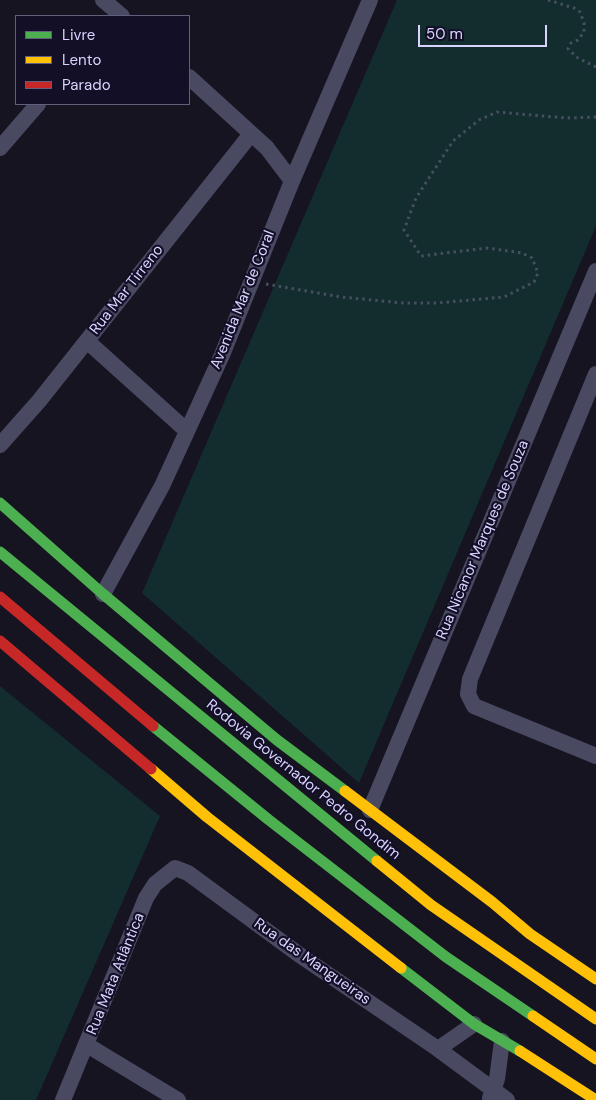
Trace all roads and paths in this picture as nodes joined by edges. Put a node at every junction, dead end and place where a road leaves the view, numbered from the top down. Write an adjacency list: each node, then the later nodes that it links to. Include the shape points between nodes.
1 (103, 0): 4 (street)
2 (370, 0): 11 (street, Avenida Mar de Coral)
3 (548, 0): 5 (path, via 580,12 584,32 568,49)
4 (119, 11)
5 (596, 67)
6 (190, 78): 9 (street)
7 (37, 105): 10 (street)
8 (596, 117): 13 (path, via 566,118 497,112 479,120 454,141 416,198 404,230 421,256 487,248 522,253 532,258 538,273 534,282 504,297 403,303 341,297)
9 (251, 134): 11 (street, via 277,159); 14 (street, Rua Mar Tirreno)
10 (0, 148)
11 (292, 181): 13 (street, Avenida Mar de Coral)
12 (596, 271): 24 (street, Rua Nicanor Marques de Souza)
13 (251, 282): 16 (street, Avenida Mar de Coral)
14 (87, 341): 16 (street); 17 (street, Rua Mar Tirreno)
15 (596, 374): 23 (street, via 470,680 468,694 474,706)
16 (187, 431): 20 (street, Avenida Mar de Coral, via 162,486)
17 (0, 445)
18 (0, 503): 20 (main road)
19 (0, 552): 27 (main road, Rodovia Governador Pedro Gondim, via 431,905)
20 (103, 594): 24 (main road, via 277,740)
21 (0, 597): 33 (main road, via 136,712 330,868 446,957)
22 (0, 641): 28 (main road, via 207,817)
23 (596, 756)
24 (370, 810): 26 (main road, via 530,934)
25 (188, 872): 30 (street, Rua Mata Atlântica, via 175,868 155,884 146,898); 31 (street, Rua das Mangueiras, via 301,956)
26 (596, 979)
27 (596, 1020)
28 (474, 1024): 29 (main road); 31 (street)
29 (502, 1041): 32 (main road); 35 (street)
30 (87, 1045): 36 (street, Rua Mata Atlântica); 37 (street)
31 (438, 1050): 35 (street, Rua das Mangueiras)
32 (520, 1051): 34 (main road); 35 (street); 39 (main road)
33 (596, 1059)
34 (562, 1063)
35 (493, 1090): 38 (street, Rua das Mangueiras)
36 (63, 1100)
37 (178, 1100)
38 (507, 1100)
39 (596, 1100)

